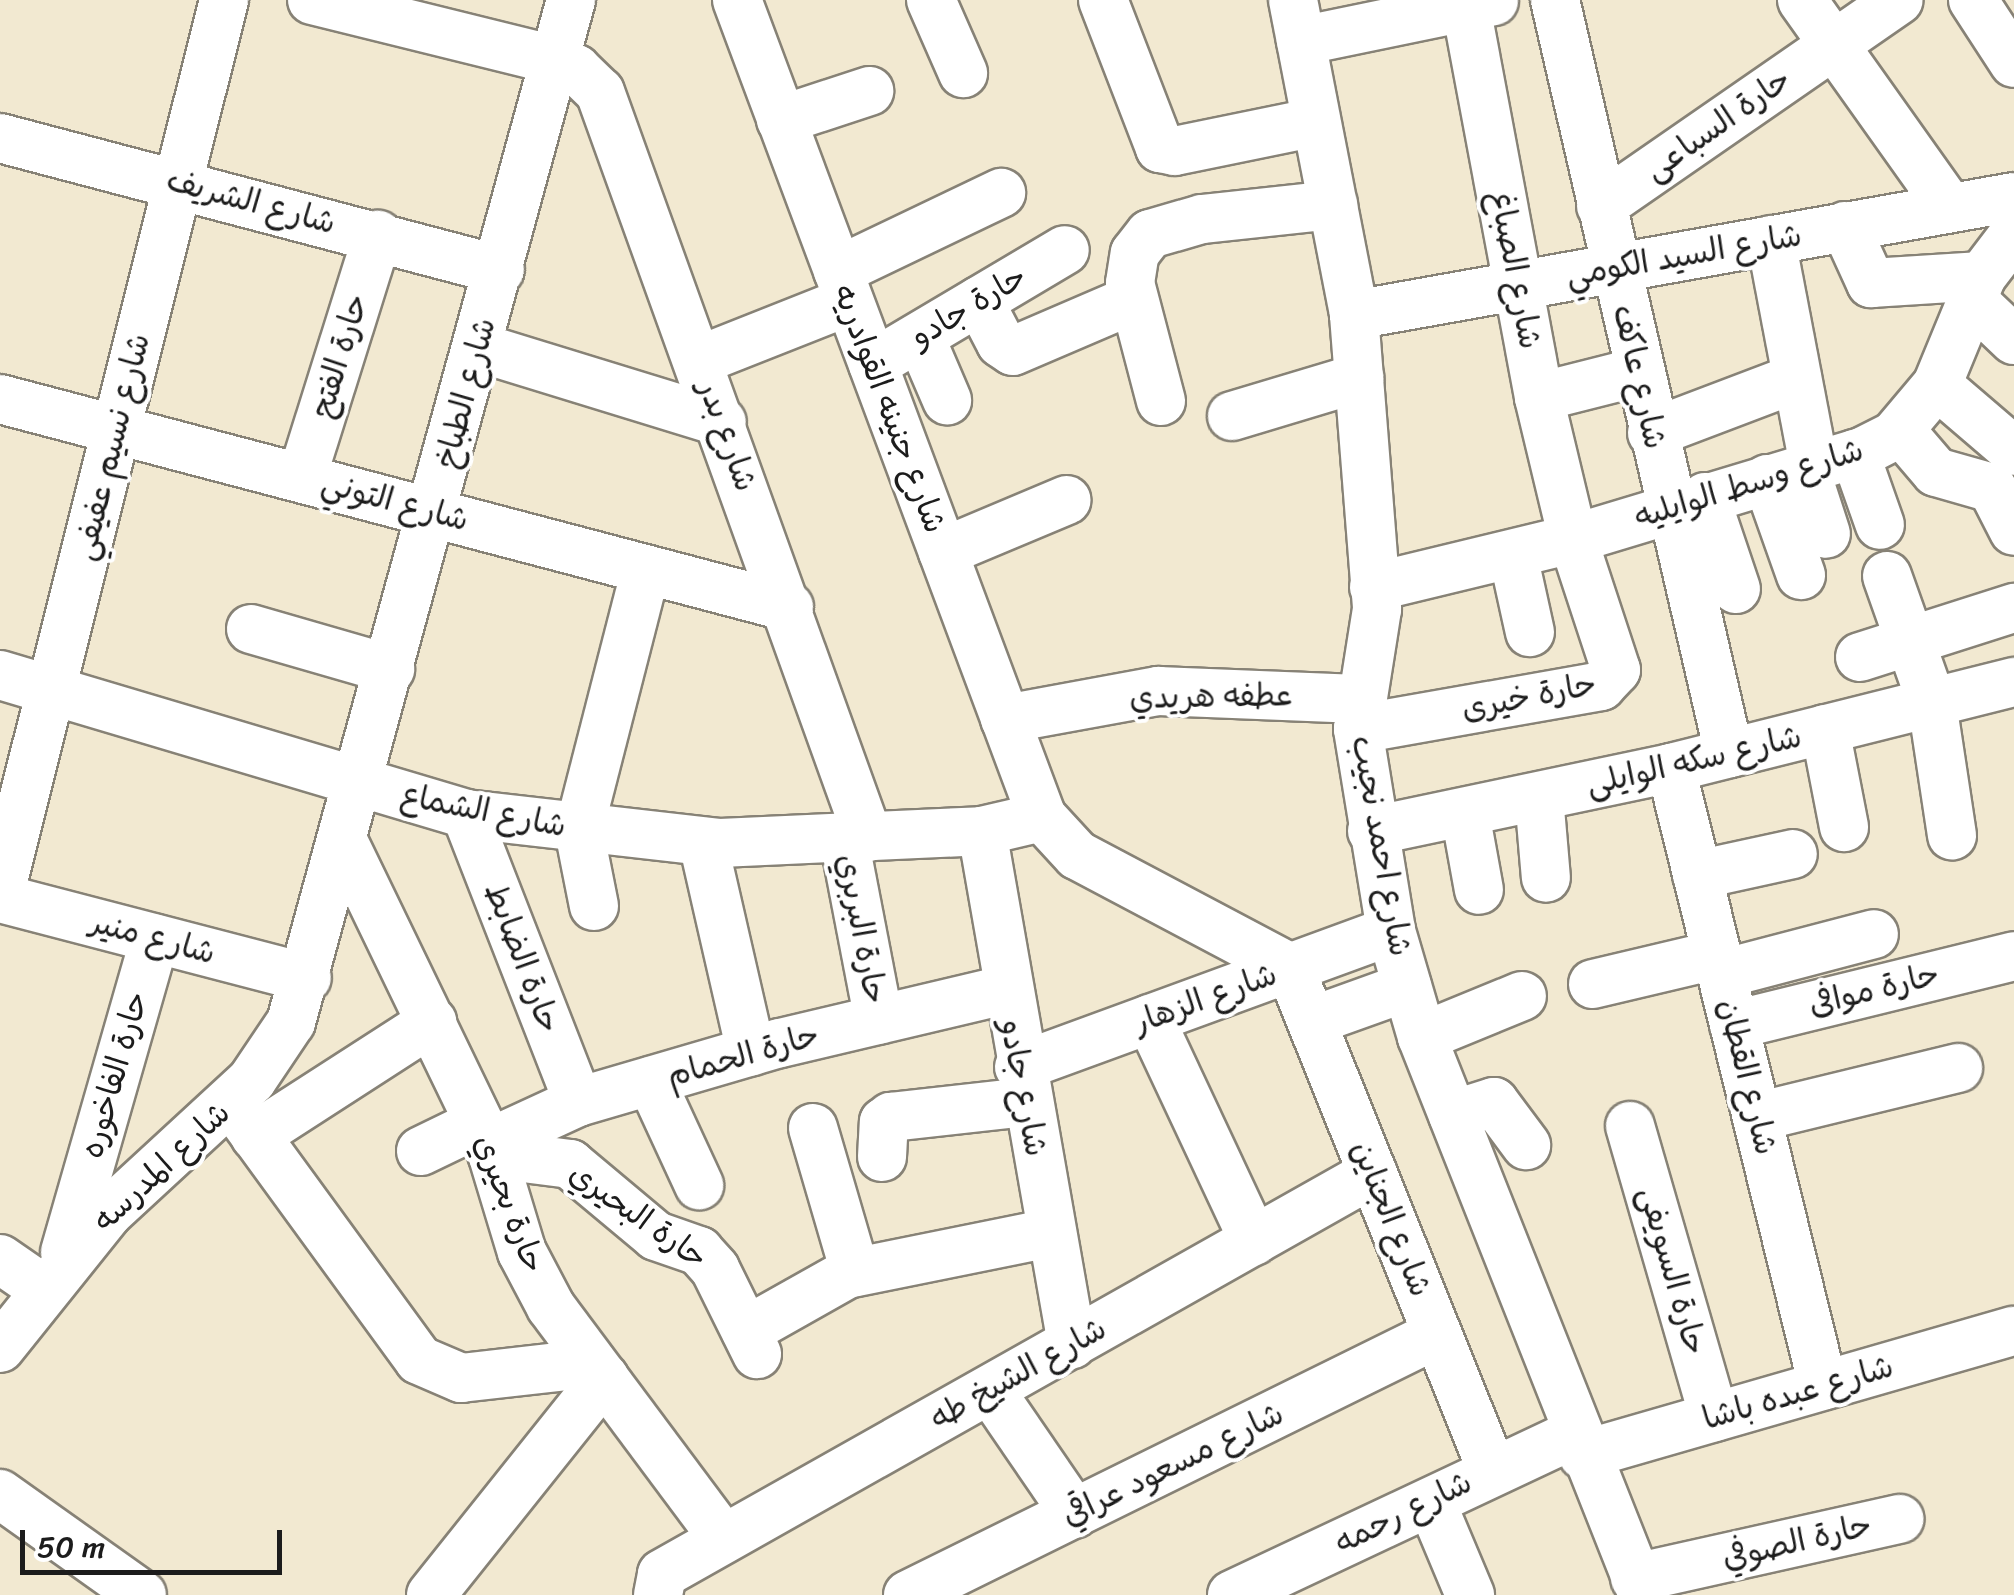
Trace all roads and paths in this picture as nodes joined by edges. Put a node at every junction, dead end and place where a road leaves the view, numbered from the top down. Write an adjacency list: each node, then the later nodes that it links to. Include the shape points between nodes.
1 (224, 0): 21 (street, شارع نسيم عفيفي)
2 (312, 0): 15 (street, شارع بدر)
3 (571, 0): 15 (street, شارع الطباخ)
4 (737, 0): 18 (street, شارع جنينه القوادريه)
5 (931, 0): 16 (street)
6 (1103, 0): 19 (street, via 1165,150)
7 (1555, 0): 25 (street, شارع عاكف)
8 (1802, 0): 13 (street)
9 (1899, 0): 13 (street, حارة السباعى)
10 (1973, 0): 14 (street)
11 (1476, 2): 12 (street); 34 (street, شارع الصباغ)
12 (1297, 21): 19 (street, شارع احمد نجيب)
13 (1834, 45): 25 (street, حارة السباعى); 26 (street)
14 (2012, 54)
15 (554, 60): 33 (street, شارع الطباخ); 43 (street, شارع بدر, via 576,69 600,92)
16 (963, 73)
17 (868, 91): 18 (street)
18 (782, 120): 35 (street, شارع جنينه القوادريه)
19 (1316, 122): 24 (street, شارع احمد نجيب)
20 (0, 138): 21 (street, شارع الشريف)
21 (180, 183): 29 (street, شارع الشريف); 55 (street, شارع نسيم عفيفي)
22 (1001, 193): 35 (street)
23 (2014, 197): 26 (street, شارع السيد الكومي)
24 (1333, 205): 37 (street, via 1202,220 1150,234 1136,254); 39 (street, شارع احمد نجيب)
25 (1601, 206): 32 (street, شارع عاكف)
26 (1950, 208): 27 (street, شارع السيد الكومي)
27 (1846, 226): 30 (street, شارع السيد الكومي); 36 (street, via 1871,283)
28 (2014, 234): 36 (street, شارع وسط الوايليه)
29 (378, 235): 33 (street, شارع الشريف); 60 (street, حارة الفتح)
30 (1771, 240): 32 (street, شارع السيد الكومي); 47 (street)
31 (1064, 250): 38 (street, حارة جادو)
32 (1615, 268): 34 (street, شارع السيد الكومي); 45 (street, شارع عاكف)
33 (500, 270): 42 (street, شارع الطباخ)
34 (1518, 285): 39 (street, شارع السيد الكومي); 49 (street, شارع الصباغ)
35 (844, 286): 43 (street); 44 (street, شارع جنينه القوادريه)
36 (1978, 288): 41 (street); 48 (street, شارع وسط الوايليه)
37 (1132, 300): 38 (street, via 1013,351 1001,343); 52 (street)
38 (979, 301): 40 (street, حارة جادو)
39 (1354, 315): 46 (street, شارع احمد نجيب)
40 (920, 338): 44 (street, حارة جادو); 51 (street)
41 (2014, 340)
42 (478, 347): 54 (street); 63 (street, شارع الطباخ)
43 (700, 360): 54 (street, شارع بدر)
44 (873, 364): 68 (street, شارع جنينه القوادريه)
45 (1638, 372): 49 (street); 57 (street, شارع عاكف)
46 (1359, 378): 53 (street); 73 (street, شارع احمد نجيب)
47 (1797, 378): 57 (street); 59 (street)
48 (1936, 385): 56 (street, شارع وسط الوايليه); 58 (street)
49 (1538, 396): 67 (street, شارع الصباغ)
50 (0, 399): 55 (street, شارع التوني)
51 (947, 400)
52 (1161, 401)
53 (1232, 416)
54 (722, 422): 75 (street, شارع بدر)
55 (116, 429): 60 (street, شارع التوني); 85 (street, شارع نسيم عفيفي)
56 (1900, 430): 59 (street, شارع وسط الوايليه); 65 (street, via 1936,472 1992,488)
57 (1652, 433): 62 (street, شارع عاكف)
58 (2014, 451)
59 (1810, 467): 62 (street, شارع وسط الوايليه); 64 (street); 66 (street); 71 (street)
60 (302, 477): 63 (street, شارع التوني)
61 (1067, 500): 68 (street)
62 (1687, 502): 67 (street, شارع وسط الوايليه); 74 (street); 90 (street, شارع عاكف)
63 (432, 513): 70 (street, شارع التوني); 81 (street, شارع الطباخ)
64 (1880, 525)
65 (2014, 532)
66 (1826, 534)
67 (1573, 539): 69 (street, شارع وسط الوايليه); 87 (street, حارة خيرى, via 1617,664 1611,680)
68 (943, 552): 88 (street, شارع جنينه القوادريه)
69 (1513, 555): 73 (street, شارع وسط الوايليه); 78 (street)
70 (646, 569): 75 (street, شارع التوني); 98 (street)
71 (1801, 575)
72 (1887, 576): 79 (street)
73 (1374, 587): 87 (street, شارع احمد نجيب, via 1375,628)
74 (1736, 589)
75 (789, 607): 102 (street, شارع بدر)
76 (2014, 608): 79 (street)
77 (251, 629): 81 (street)
78 (1530, 632)
79 (1910, 643): 80 (street); 86 (street)
80 (1860, 657)
81 (390, 669): 92 (street, شارع الطباخ)
82 (0, 674): 85 (street, شارع الشماع)
83 (2014, 682): 86 (street, شارع سكه الوايلى)
84 (1746, 686): 90 (street)
85 (50, 691): 92 (street, شارع الشماع); 109 (street, شارع نسيم عفيفي)
86 (1932, 703): 89 (street, شارع سكه الوايلى); 101 (street)
87 (1359, 714): 88 (street, عطفه هريدي, via 1158,691); 99 (street, شارع احمد نجيب)
88 (1005, 719): 96 (street, شارع جنينه القوادريه)
89 (1826, 729): 90 (street, شارع سكه الوايلى); 97 (street)
90 (1746, 749): 91 (street, شارع سكه الوايلى)
91 (1670, 768): 93 (street, شارع سكه الوايلى); 106 (street, شارع القطان)
92 (356, 785): 95 (street, شارع الشماع); 103 (street, شارع الطباخ)
93 (1538, 797): 94 (street, شارع سكه الوايلى); 107 (street)
94 (1465, 813): 99 (street, شارع سكه الوايلى); 108 (street)
95 (466, 814): 98 (street, شارع الشماع); 132 (street, حارة الضابط)
96 (1042, 818): 100 (street, شارع الشماع); 116 (street, via 1077,855)
97 (1844, 827)
98 (578, 830): 104 (street, شارع الشماع); 110 (street)
99 (1372, 831): 111 (street, شارع احمد نجيب)
100 (982, 832): 102 (street, شارع الشماع); 120 (street, شارع جادو)
101 (1952, 835)
102 (856, 838): 104 (street, شارع الشماع); 123 (street, حارة البربري)
103 (344, 841): 117 (street, شارع المدرسه); 125 (street, حارة بحيري)
104 (703, 842): 128 (street)
105 (1793, 854): 106 (street)
106 (1697, 875): 115 (street, شارع القطان)
107 (1546, 878)
108 (1479, 890)
109 (0, 896): 113 (street, شارع منير)
110 (594, 906)
111 (1391, 931): 116 (street, شارع الزهار); 119 (street, شارع احمد نجيب)
112 (1874, 934): 115 (street)
113 (154, 939): 117 (street, شارع منير); 148 (street, حارة الفاخوره)
114 (2014, 956): 126 (street, حارة موافى)
115 (1719, 965): 118 (street); 126 (street, شارع القطان)
116 (1290, 968): 122 (street, شارع الزهار); 124 (street, شارع الجناين)
117 (307, 978): 135 (street, شارع المدرسه)
118 (1593, 984)
119 (1408, 986): 124 (street); 127 (street, شارع احمد نجيب)
120 (1005, 990): 123 (street, حارة الحمام); 131 (street, شارع جادو)
121 (1522, 996): 127 (street)
122 (1150, 1019): 131 (street, شارع الزهار); 145 (street)
123 (879, 1020): 128 (street, حارة الحمام)
124 (1312, 1021): 142 (street, شارع الجناين)
125 (432, 1022): 135 (street); 138 (street, حارة بحيري)
126 (1734, 1025): 134 (street, شارع القطان)
127 (1422, 1038): 133 (street, شارع احمد نجيب)
128 (750, 1052): 130 (street, حارة الحمام)
129 (1958, 1068): 134 (street)
130 (651, 1081): 132 (street, حارة الحمام); 143 (street)
131 (1022, 1085): 141 (street, شارع الزهار, via 891,1117 884,1122); 144 (street, شارع جادو)
132 (578, 1102): 138 (street, حارة الحمام)
133 (1453, 1115): 139 (street, via 1494,1102); 157 (street, شارع احمد نجيب)
134 (1757, 1117): 154 (street, شارع القطان)
135 (243, 1119): 148 (street, شارع المدرسه, via 108,1213); 153 (street, via 403,1342 436,1372 461,1378)
136 (1630, 1126): 156 (street, حارة السويفى)
137 (813, 1128): 147 (street)
138 (487, 1140): 140 (street, حارة الحمام); 147 (street, حارة البحيري, via 570,1164 656,1236 699,1251 752,1343 811,1316); 153 (street, حارة بحيري, via 522,1252)
139 (1526, 1145)
140 (420, 1151)
141 (882, 1157)
142 (1373, 1173): 145 (street, شارع الشيخ طه); 150 (street, شارع الجناين)
143 (699, 1185)
144 (1050, 1233): 147 (street, حارة البحيري); 151 (street, شارع جادو)
145 (1254, 1241): 151 (street, شارع الشيخ طه)
146 (0, 1259): 148 (street)
147 (855, 1272)
148 (52, 1280): 152 (street, شارع المدرسه)
149 (2014, 1331): 154 (street, شارع عبده باشا)
150 (1438, 1334): 158 (street, شارع الجناين); 161 (street, شارع مسعود عراقي)
151 (1072, 1344): 155 (street, شارع الشيخ طه)
152 (0, 1348)
153 (598, 1370): 163 (street, حارة بحيري); 169 (street)
154 (1823, 1386): 156 (street, شارع عبده باشا)
155 (990, 1390): 161 (street); 163 (street, شارع الشيخ طه)
156 (1714, 1417): 157 (street, شارع عبده باشا)
157 (1579, 1444): 158 (street, شارع رحمه); 165 (street, شارع احمد نجيب)
158 (1492, 1470): 160 (street, شارع رحمه)
159 (0, 1494): 168 (street)
160 (1431, 1502): 166 (street, شارع رحمه); 170 (street)
161 (1075, 1514): 167 (street, شارع مسعود عراقي)
162 (1900, 1519): 165 (street, حارة الصوفي)
163 (723, 1538): 164 (street, شارع الشيخ طه)
164 (660, 1584)
165 (1639, 1587)
166 (1258, 1590)
167 (915, 1594)
168 (142, 1595)
169 (431, 1595)
170 (1470, 1595)

